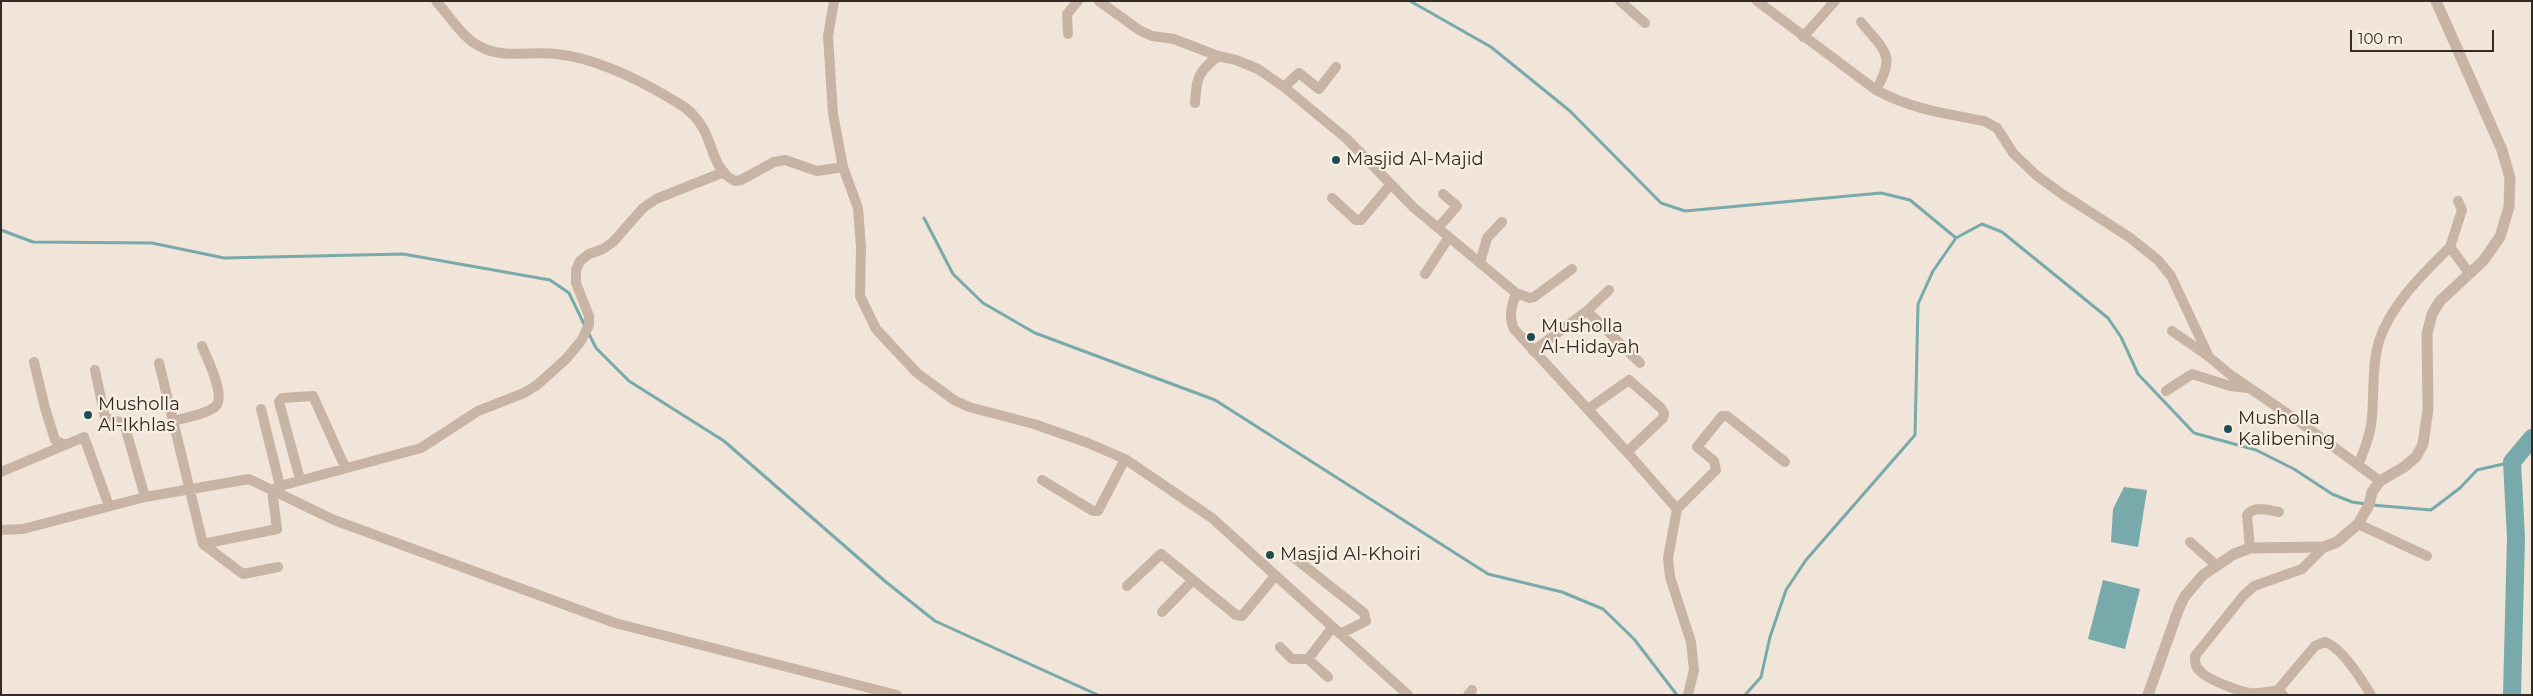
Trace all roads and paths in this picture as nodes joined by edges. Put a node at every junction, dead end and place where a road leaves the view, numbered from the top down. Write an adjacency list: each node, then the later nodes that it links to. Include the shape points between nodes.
1 (436, 1): 19 (street, via 467,38 480,47 490,51 556,54 587,60 624,74 680,104 705,130 711,150)
2 (834, 1): 18 (street, via 828,36 833,114)
3 (1078, 1): 11 (street, via 1067,14)
4 (1099, 1): 13 (street, via 1139,30)
5 (1620, 1): 10 (street)
6 (1757, 1): 12 (street)
7 (1835, 1): 12 (street)
8 (2436, 1): 30 (street, via 2502,150 2510,178 2509,207 2500,236 2483,261)
9 (1861, 22): 16 (street, via 1886,54 1889,64)
10 (1645, 23)
11 (1068, 34)
12 (1803, 37): 16 (street)
13 (1218, 56): 15 (street, via 1258,69); 17 (street, via 1201,70 1197,78)
14 (1336, 67): 15 (street, via 1319,89 1299,73)
15 (1284, 87): 20 (street, via 1347,138)
16 (1876, 90): 38 (street, via 1914,108 1995,126 2013,153 2036,175 2158,260 2171,276)
17 (1195, 104)
18 (843, 167): 19 (street, via 817,171 784,160 741,180 731,179); 50 (street, via 858,208 860,296 876,329 897,353 940,392 969,407 1034,424)
19 (724, 172): 53 (street, via 656,199 643,208 613,242 580,262 576,283 590,316 589,325 582,340 566,359 537,385 472,414 421,448)
20 (1391, 184): 22 (street, via 1361,220 1356,220); 25 (street)
21 (1443, 194): 25 (street, via 1457,208)
22 (1332, 198)
23 (2458, 201): 27 (street, via 2462,210)
24 (1502, 222): 28 (street, via 1487,238)
25 (1438, 228): 26 (street)
26 (1449, 237): 28 (street); 31 (street)
27 (2450, 247): 30 (street); 52 (street, via 2395,308 2379,342 2372,419)
28 (1480, 263): 33 (street)
29 (1572, 269): 33 (street, via 1534,297)
30 (2469, 273): 57 (street, via 2440,300 2432,314 2427,334 2428,409 2423,444 2416,457)
31 (1426, 274)
32 (1609, 290): 34 (street)
33 (1516, 293): 37 (street, via 1510,322)
34 (1587, 311): 37 (street); 41 (street)
35 (2172, 331): 38 (street)
36 (202, 346): 47 (street, via 220,393 219,402 214,408)
37 (1533, 351): 46 (street)
38 (2210, 357): 43 (street)
39 (34, 362): 48 (street, via 55,440)
40 (159, 363): 47 (street)
41 (1640, 363)
42 (95, 370): 60 (street, via 105,418 124,423)
43 (2250, 388): 44 (street, via 2230,386 2192,374); 52 (street)
44 (2166, 391)
45 (261, 409): 58 (street)
46 (1588, 409): 49 (street); 49 (street, via 1629,380 1661,408 1663,418)
47 (174, 421): 59 (street)
48 (65, 445): 54 (street); 61 (street, via 84,437)
49 (1628, 452): 62 (street)
50 (1125, 459): 56 (street, via 1098,511); 74 (street, via 1212,518)
51 (1785, 462): 62 (street, via 1727,416 1722,416 1697,447 1714,462 1716,470)
52 (2358, 465): 57 (street)
53 (345, 467): 55 (street); 55 (street, via 313,396 282,398 279,402)
54 (1, 472)
55 (300, 479): 58 (street)
56 (1042, 480)
57 (2380, 481): 64 (street)
58 (276, 488): 59 (street, via 248,479); 67 (street, via 277,529); 82 (street, via 350,526 600,618)
59 (188, 489): 60 (street); 67 (street)
60 (145, 497): 61 (street)
61 (109, 506): 65 (street, via 23,529)
62 (1677, 509): 86 (street, via 1668,558 1670,577 1691,642 1694,670)
63 (2279, 512): 69 (street, via 2251,510 2247,515)
64 (2358, 524): 68 (street, via 2337,542); 71 (street)
65 (1, 530)
66 (2190, 542): 72 (street)
67 (203, 544): 73 (street, via 242,574)
68 (2324, 547): 69 (street); 83 (street, via 2302,569 2254,586 2195,656 2200,671 2226,685 2249,693)
69 (2250, 548): 72 (street)
70 (1292, 556): 78 (street, via 1364,613 1366,620)
71 (2428, 556)
72 (2216, 565): 87 (street, via 2184,596)
73 (278, 566)
74 (1275, 576): 75 (street, via 1242,616 1208,595); 78 (street)
75 (1193, 580): 76 (street, via 1161,554); 77 (street)
76 (1127, 586)
77 (1162, 612)
78 (1336, 631): 80 (street); 85 (street)
79 (1280, 647): 80 (street, via 1292,659)
80 (1308, 659): 81 (street)
81 (1328, 677)
82 (875, 692): 84 (street)
83 (2280, 692): 88 (street, via 2315,646 2325,642 2336,649)
84 (897, 695)
85 (1408, 695)
86 (1688, 695)
87 (2148, 695)
88 (2372, 695)

